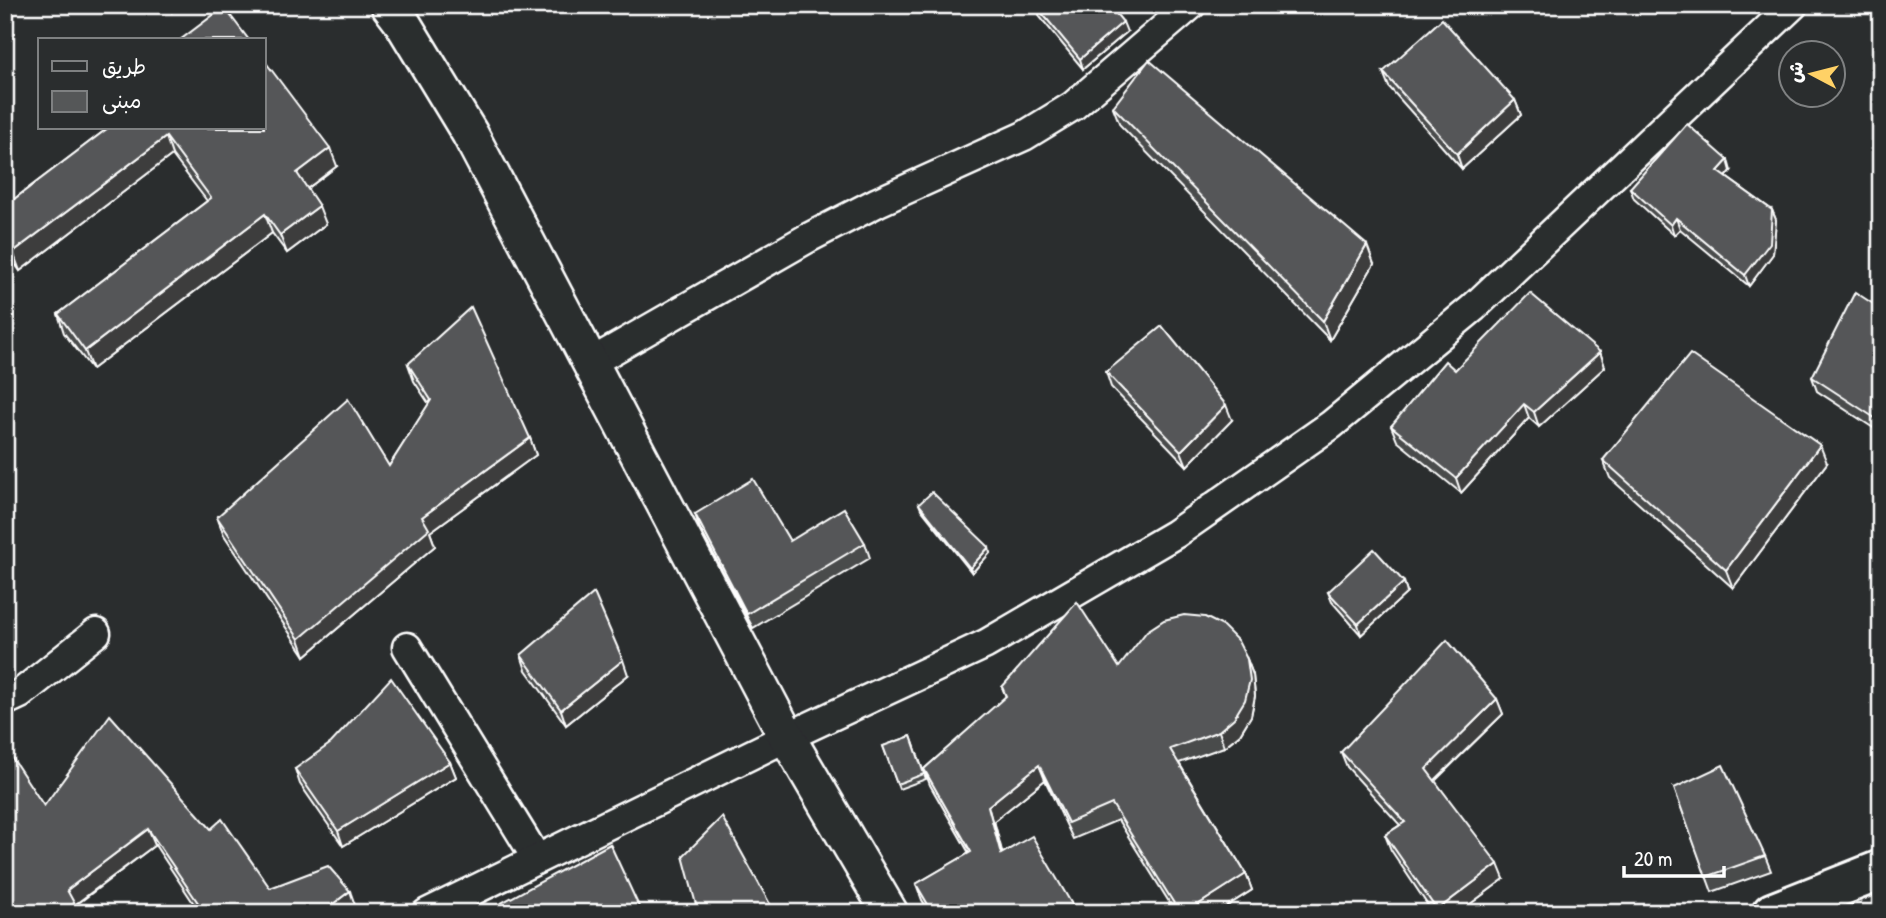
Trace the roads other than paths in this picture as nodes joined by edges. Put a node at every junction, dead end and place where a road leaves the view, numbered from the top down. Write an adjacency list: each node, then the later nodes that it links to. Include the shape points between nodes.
1 (389, 5): 4 (street, via 470,134)
2 (1191, 5): 4 (street, via 1073,106 1024,136 808,237)
3 (1793, 5): 8 (street, via 1473,308 1331,425 1175,534 998,637)
4 (590, 363): 8 (street)
5 (96, 633): 7 (street)
6 (407, 647): 9 (street)
7 (5, 701)
8 (787, 737): 9 (street); 12 (street)
9 (537, 859): 11 (street)
10 (1881, 870): 13 (main road)
11 (427, 913)
12 (890, 913)
13 (1772, 913)

